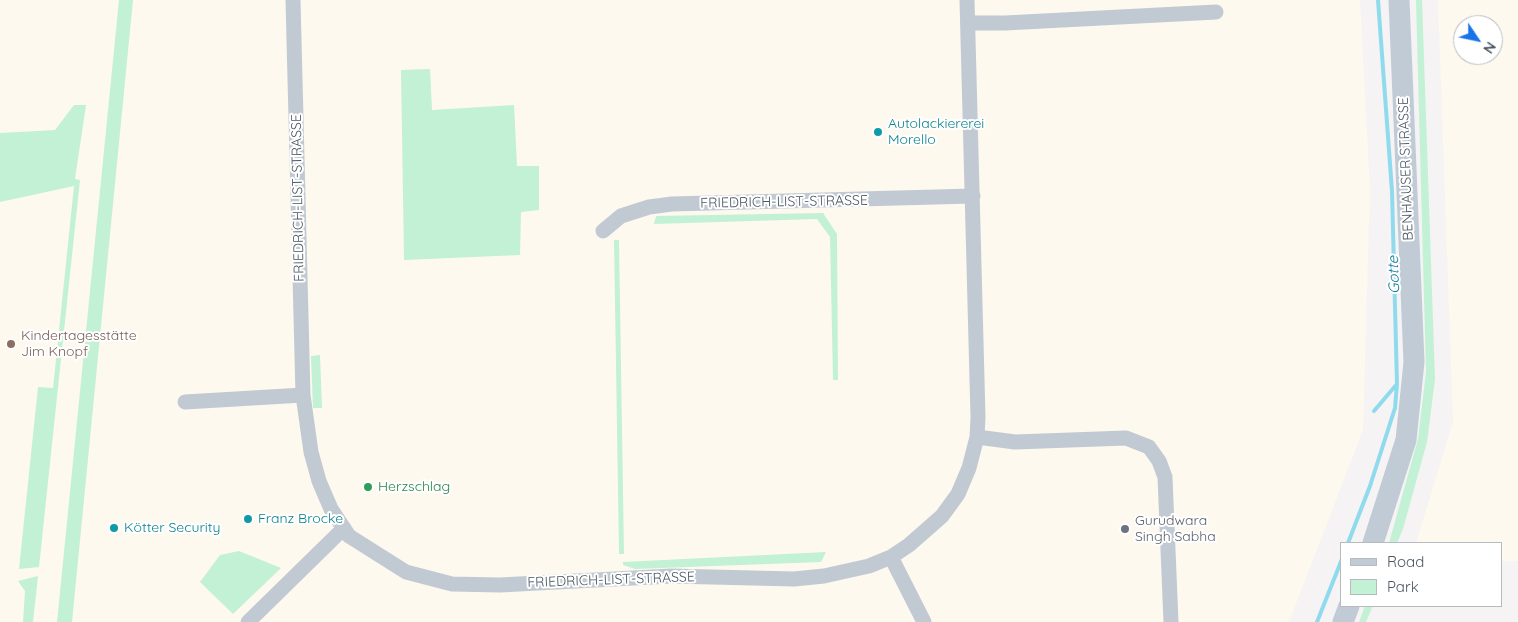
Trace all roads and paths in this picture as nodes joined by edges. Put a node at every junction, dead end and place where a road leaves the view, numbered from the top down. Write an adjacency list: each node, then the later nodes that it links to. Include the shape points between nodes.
1 (293, 0): 8 (street, FRIEDRICH-LIST-STRASSE)
2 (967, 0): 5 (street, FRIEDRICH-LIST-STRASSE)
3 (1399, 0): 12 (main road, BENHAUSER STRASSE, via 1414,362 1406,440)
4 (1216, 12): 5 (street)
5 (968, 23): 6 (street, FRIEDRICH-LIST-STRASSE)
6 (973, 196): 7 (street, FRIEDRICH-LIST-STRASSE, via 672,204 621,216); 10 (street, FRIEDRICH-LIST-STRASSE)
7 (603, 231)
8 (304, 395): 9 (street); 11 (street, FRIEDRICH-LIST-STRASSE, via 311,452 319,481 331,509)
9 (185, 402)
10 (977, 437): 13 (street, FRIEDRICH-LIST-STRASSE, via 968,468 952,502 932,527); 17 (street, via 1015,442 1126,438 1149,447 1166,477)
11 (344, 528): 13 (street, FRIEDRICH-LIST-STRASSE, via 349,536 406,572 452,584 500,585 671,576 794,579 869,566); 15 (street)
12 (1373, 542)
13 (891, 557): 16 (street)
14 (1349, 607): 18 (main road)
15 (248, 622)
16 (924, 622)
17 (1171, 622)
18 (1343, 622)

